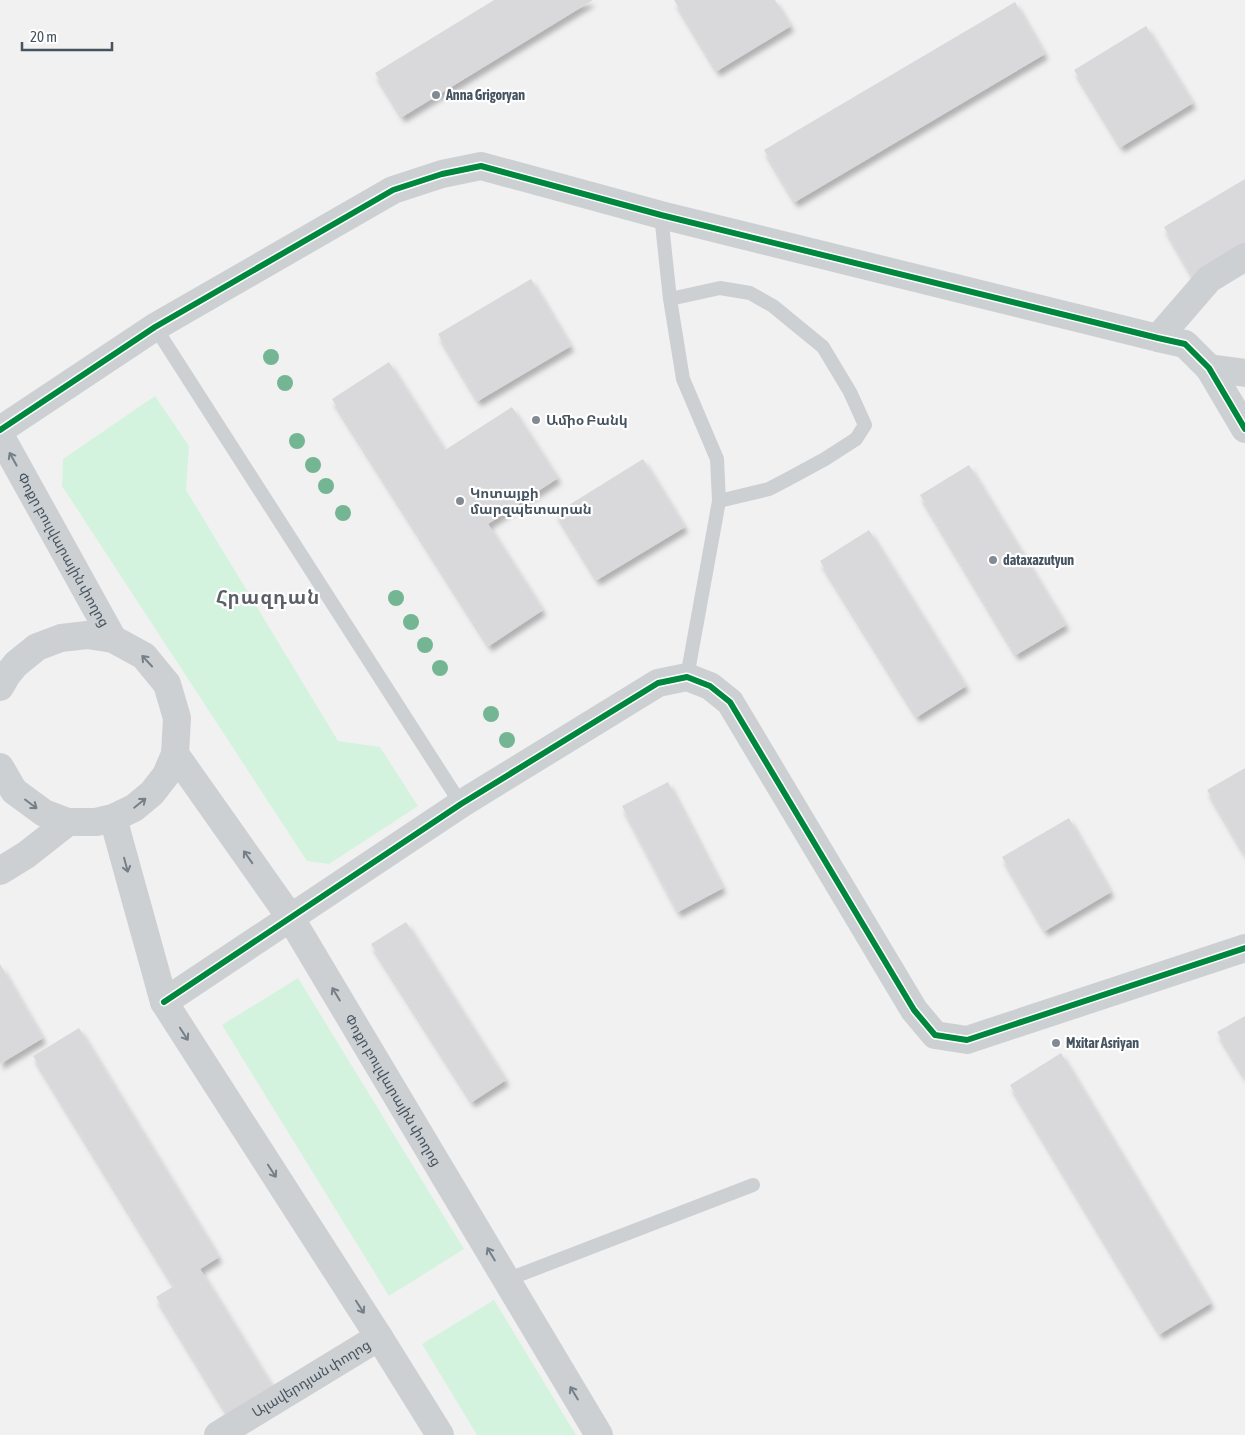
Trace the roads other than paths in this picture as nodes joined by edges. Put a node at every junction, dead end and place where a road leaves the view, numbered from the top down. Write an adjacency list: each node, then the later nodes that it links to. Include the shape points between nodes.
1 (661, 215): 3 (lane); 4 (street, via 481,166 442,174 393,190); 5 (street)
2 (1245, 257): 5 (street, via 1209,279)
3 (670, 299): 11 (lane, via 683,379 717,459); 11 (lane, via 720,288 750,293 773,306 823,347 865,425 856,439 769,489)
4 (155, 327): 9 (street); 18 (lane)
5 (1158, 338): 6 (street, via 1185,344)
6 (1210, 368): 7 (street); 8 (street)
7 (1245, 373)
8 (1245, 429)
9 (0, 430)
10 (0, 435): 12 (street, Փոքր բուլվարային փողոց, one-way to 10)
11 (719, 501): 14 (lane)
12 (113, 639): 13 (street, via 87,635 61,638); 16 (street, one-way to 12, via 177,718 167,684 144,656)
13 (8, 655): 15 (street, via 7,675)
14 (687, 677): 18 (street, via 658,682); 23 (street, via 710,686 730,702 914,1010 935,1035 967,1040)
15 (0, 687)
16 (174, 754): 19 (street, one-way to 16, via 134,808 152,793 166,775); 22 (street, Փոքր բուլվարային փողոց, one-way to 16)
17 (0, 767): 20 (street, one-way to 20, via 14,791 44,813)
18 (461, 804): 22 (street)
19 (113, 818): 20 (street); 24 (street, one-way to 24)
20 (68, 822): 21 (street)
21 (0, 871)
22 (290, 917): 24 (street); 26 (street, Փոքր բուլվարային փողոց, one-way to 22)
23 (1245, 948)
24 (164, 1002): 27 (street, one-way to 27)
25 (753, 1185): 26 (lane)
26 (506, 1280): 30 (street, Փոքր բուլվարային փողոց, one-way to 26)
27 (379, 1337): 28 (street, Ալավերդյան փողոց); 29 (street)
28 (218, 1435)
29 (440, 1435)
30 (599, 1435)

